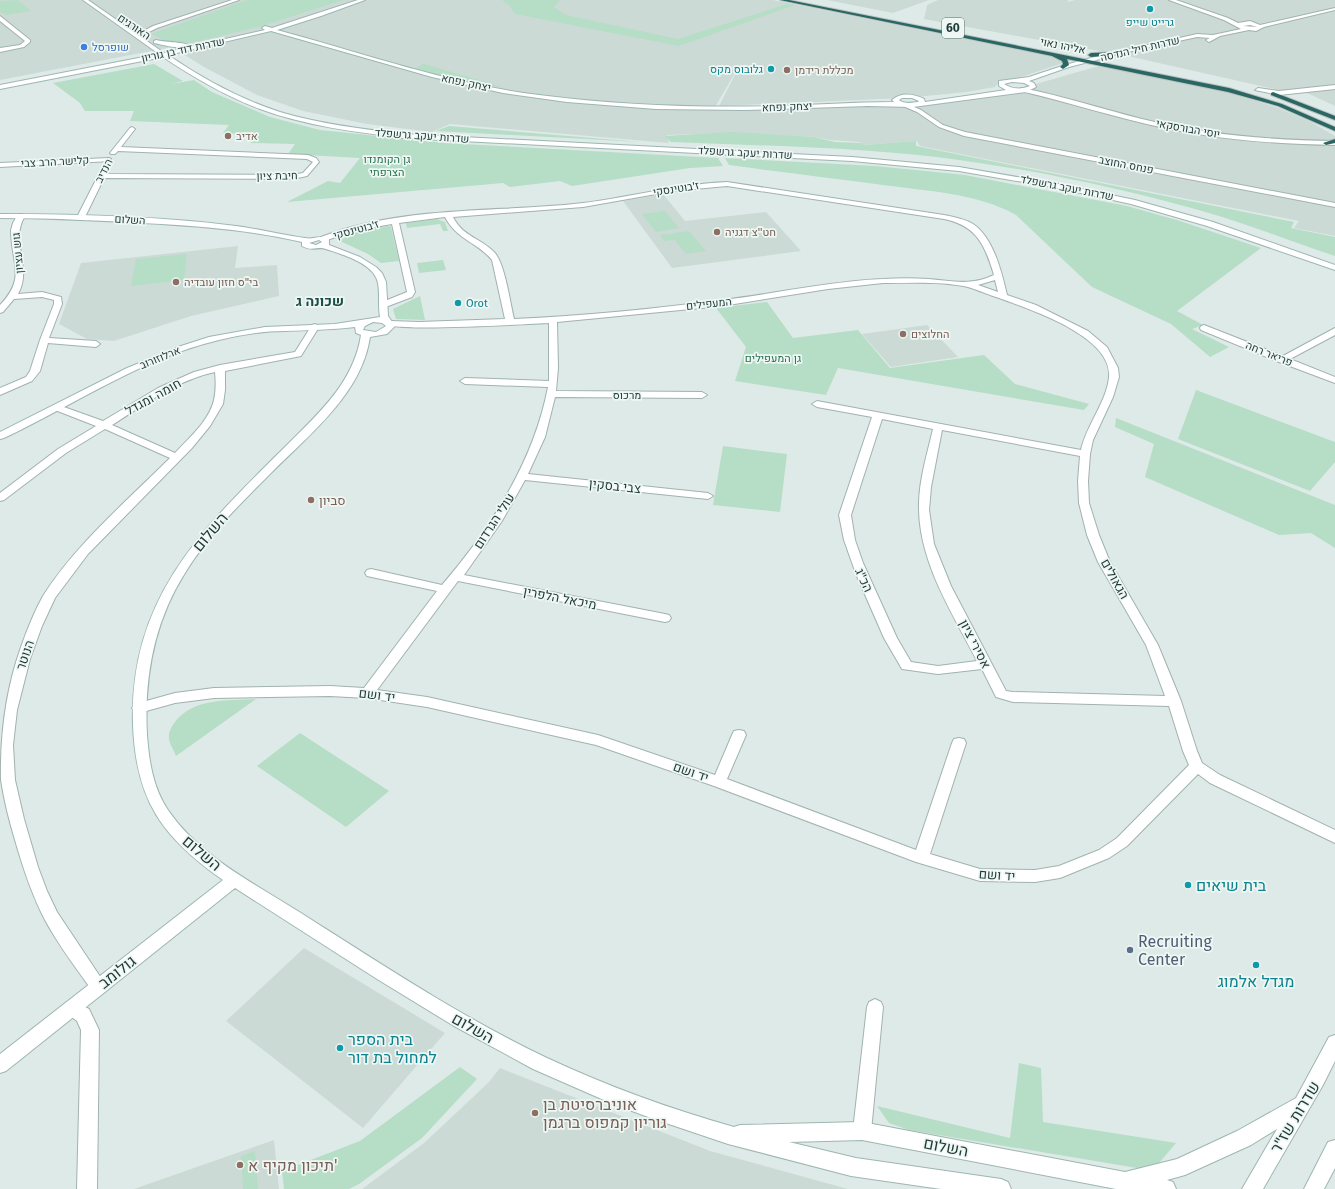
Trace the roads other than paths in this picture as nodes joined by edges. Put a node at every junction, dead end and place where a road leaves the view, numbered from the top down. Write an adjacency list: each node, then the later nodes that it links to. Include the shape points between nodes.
1 (85, 0): 20 (street, האורגים)
2 (95, 0): 20 (street, האורגים)
3 (237, 0): 20 (street, via 155,27)
4 (351, 0): 15 (street, שדרות דוד בן גוריון)
5 (363, 0): 17 (street, שדרות דוד בן גוריון)
6 (782, 0): 25 (highway, אליהו נאוי / 60)
7 (1171, 0): 9 (street)
8 (1335, 10): 11 (street)
9 (1213, 14): 12 (street); 13 (street)
10 (0, 18): 23 (street, via 28,42 22,46)
11 (1276, 21): 12 (street); 14 (street)
12 (1250, 23): 13 (street, שדרות חיל הנדסה); 14 (street)
13 (1238, 25): 16 (street); 21 (street, שדרות חיל הנדסה)
14 (1261, 26): 16 (street, via 1259,29)
15 (264, 28): 17 (street, יצחק נפחא); 22 (street, שדרות דוד בן גוריון)
16 (1250, 29): 21 (street, via 1219,35 1211,40)
17 (272, 30): 18 (street, שדרות דוד בן גוריון); 19 (street, יצחק נפחא)
18 (252, 35): 19 (street); 22 (street, שדרות דוד בן גוריון)
19 (287, 35): 50 (street, יצחק נפחא, via 410,70 489,88 566,100)
20 (148, 37): 22 (street, via 173,45); 24 (street, האורגים); 24 (street, האורגים); 30 (street, via 141,52)
21 (1201, 37): 29 (street, שדרות חיל הנדסה); 29 (street, שדרות חיל הנדסה, via 1192,37)
22 (201, 45): 24 (street, שדרות דוד בן גוריון); 24 (street, via 184,57)
23 (0, 50)
24 (166, 52): 30 (street, שדרות דוד בן גוריון); 33 (street, שדרות יעקב גרשפלד)
25 (1046, 52): 32 (highway, אליהו נאוי / 60); 35 (highway, via 1065,60 1066,65)
26 (1084, 54): 27 (highway, אליהו נאוי)
27 (1091, 55): 28 (highway, אליהו נאוי); 29 (highway)
28 (1102, 57): 29 (street, שדרות חיל הנדסה); 31 (highway, אליהו נאוי); 32 (street, שדרות חיל הנדסה)
29 (1119, 57): 31 (highway, אליהו נאוי)
30 (133, 59): 33 (street); 38 (street, שדרות דוד בן גוריון); 40 (street, שדרות דוד בן גוריון)
31 (1110, 59): 34 (street, שדרות חיל הנדסה)
32 (1087, 60): 34 (highway, אליהו נאוי / 60); 35 (street)
33 (175, 61): 70 (street, שדרות יעקב גרשפלד, via 232,94 257,105 343,128 418,137 852,159 959,169 1132,202 1210,224)
34 (1095, 62): 41 (street, via 1056,74 1039,81); 54 (highway, אליהו נאוי / 60, via 1246,94 1280,105)
35 (1063, 67): 37 (street, via 1035,78)
36 (218, 79): 69 (street, שדרות יעקב גרשפלד, via 288,110 376,128 454,135 860,155 954,164 1018,174 1098,189 1175,208)
37 (1020, 80): 39 (street, via 1004,81 1000,84); 41 (street, יוסי הבורסקאי)
38 (0, 83)
39 (1002, 86): 44 (street, יוסי הבורסקאי); 48 (street, via 995,90)
40 (0, 87)
41 (1033, 87): 44 (street); 46 (street, יוסי הבורסקאי)
42 (1335, 87): 45 (street, via 1279,93)
43 (1250, 88): 45 (highway)
44 (1020, 90): 46 (street, יוסי הבורסקאי); 48 (street, via 965,99)
45 (1258, 90): 52 (highway)
46 (1044, 94): 56 (street, יוסי הבורסקאי, via 1187,130)
47 (895, 100): 48 (street, יצחק נפחא, via 904,96); 49 (street); 50 (street, יצחק נפחא, via 773,106)
48 (919, 102): 49 (street, יצחק נפחא); 51 (street, פנחס החוצב)
49 (903, 104): 50 (street, יצחק נפחא, via 774,108); 51 (street, פנחס החוצב)
50 (674, 107)
51 (923, 113): 61 (street, פנחס החוצב, via 941,126 964,134)
52 (1335, 118)
53 (132, 129): 57 (street, הנדיב)
54 (1334, 129)
55 (1335, 143): 56 (highway)
56 (1326, 144)
57 (116, 149): 58 (street, הנדיב); 60 (street, חיבת ציון, via 308,157 316,162 303,176 293,177)
58 (109, 160): 59 (street, קלישר הרב צבי); 60 (street, הנדיב)
59 (0, 165)
60 (102, 176): 65 (street, הנדיב)
61 (1335, 205)
62 (448, 215): 66 (street, ז'בוטינסקי); 71 (street, ז'בוטינסקי, via 581,205 693,186 727,184 954,219 966,223 980,235); 77 (street, via 458,232 490,252 496,260)
63 (0, 216): 64 (street, השלום)
64 (21, 216): 65 (street, השלום); 74 (street, גוש עציון, via 17,220 15,231 20,278)
65 (81, 217): 67 (street, השלום, via 176,223 282,234 307,240 304,243 308,246)
66 (395, 221): 67 (street, ז'בוטינסקי, via 352,229); 75 (street, via 411,292)
67 (324, 242): 68 (street)
68 (360, 260): 75 (street, via 379,274); 79 (street, via 374,283 376,314)
69 (1335, 261)
70 (1335, 268)
71 (999, 275): 72 (street); 73 (street, ז'בוטינסקי)
72 (969, 285): 73 (street, המעפילים); 78 (street, המעפילים, via 883,280 722,303)
73 (1003, 296): 102 (street, הגאולים, via 1033,307 1080,330 1096,341 1108,357 1114,377 1108,397 1088,440)
74 (12, 297): 76 (street, גוש עציון); 86 (street, via 46,295 58,299)
75 (383, 305): 82 (street)
76 (0, 310)
77 (510, 320): 78 (street, המעפילים); 82 (street, המעפילים)
78 (553, 320): 93 (street, עולי הגרדום)
79 (367, 321): 80 (street, ארלוזורוב); 82 (street, ארלוזורוב, via 382,320); 85 (street, via 359,326)
80 (334, 326): 81 (street, ארלוזורוב); 85 (street, ארלוזורוב, via 351,327)
81 (315, 327): 90 (street, חומה ומגדל, via 298,354); 97 (street, ארלוזורוב, via 256,331 210,340 138,367)
82 (387, 327): 85 (street, ארלוזורוב); 88 (street, השלום)
83 (1204, 328): 89 (street, פריאר רחה)
84 (1335, 331): 89 (street)
85 (363, 332): 88 (street, השלום)
86 (44, 340): 87 (street); 94 (street, via 35,371 29,379)
87 (96, 344)
88 (363, 352): 114 (street, השלום, via 336,400 220,518 171,585 148,641)
89 (1282, 360): 91 (street, פריאר רחה)
90 (220, 368): 99 (street, חומה ומגדל, via 197,374 161,390); 103 (street, הנוטר, via 221,388 218,403 210,418)
91 (1335, 380)
92 (465, 381): 93 (street, מרכוס)
93 (553, 389): 95 (street, מרכוס); 104 (street, עולי הגרדום, via 540,435)
94 (0, 392)
95 (702, 395)
96 (816, 404): 98 (street)
97 (58, 408): 99 (street); 101 (street, ארלוזורוב)
98 (878, 415): 100 (street); 111 (street, הכ"ג, via 845,515 846,531 853,556 895,647 907,666 938,670)
99 (104, 425): 103 (street); 106 (street, חומה ומגדל, via 44,464)
100 (938, 426): 102 (street); 111 (street, אסירי ציון, via 924,510 928,544 945,586)
101 (0, 436)
102 (1085, 454): 113 (street, הגאולים, via 1084,503 1093,535 1104,562 1152,645)
103 (176, 457): 122 (street, הנוטר, via 84,553 49,598 20,666 11,710 7,745 8,778 15,815 28,859 46,906)
104 (522, 476): 105 (street, צבי בסקין); 108 (street, עולי הגרדום, via 496,523)
105 (708, 496)
106 (0, 498)
107 (371, 573): 109 (street)
108 (456, 577): 109 (street, עולי הגרדום); 110 (street, מיכאל הלפרין)
109 (445, 589): 112 (street, עולי הגרדום)
110 (665, 618)
111 (985, 664): 113 (street, אסירי ציון, via 1001,694 1013,697)
112 (367, 693): 114 (street, יד ושם, via 214,692); 118 (street, יד ושם, via 427,702 598,740)
113 (1174, 701): 117 (street, הגאולים)
114 (139, 708): 121 (street, השלום, via 144,768 151,792 161,811 195,850)
115 (739, 735): 118 (street)
116 (960, 743): 120 (street)
117 (1197, 766): 119 (street, הגאולים, via 1215,780); 120 (street, יד ושם, via 1122,842 1104,854 1060,872 1034,876 980,875)
118 (719, 782): 120 (street, יד ושם)
119 (1335, 837)
120 (921, 858)
121 (235, 879): 122 (street, גולומב); 129 (street, השלום, via 422,999 540,1064 595,1088)
122 (99, 987): 124 (street, גולומב)
123 (876, 1007): 128 (street)
124 (72, 1008): 126 (street, גולומב); 132 (street, via 83,1015 90,1030)
125 (1335, 1043): 127 (street, שדרות שז"ר)
126 (0, 1065)
127 (1302, 1104): 131 (street, via 1244,1138 1178,1168); 135 (street, שדרות שז"ר)
128 (862, 1131): 129 (street, השלום); 131 (street, השלום)
129 (724, 1134): 133 (street, השלום, via 850,1166)
130 (1335, 1149): 136 (street)
131 (1124, 1181): 134 (street, השלום)
132 (87, 1189)
133 (999, 1189)
134 (1166, 1189)
135 (1252, 1189)
136 (1314, 1189)

